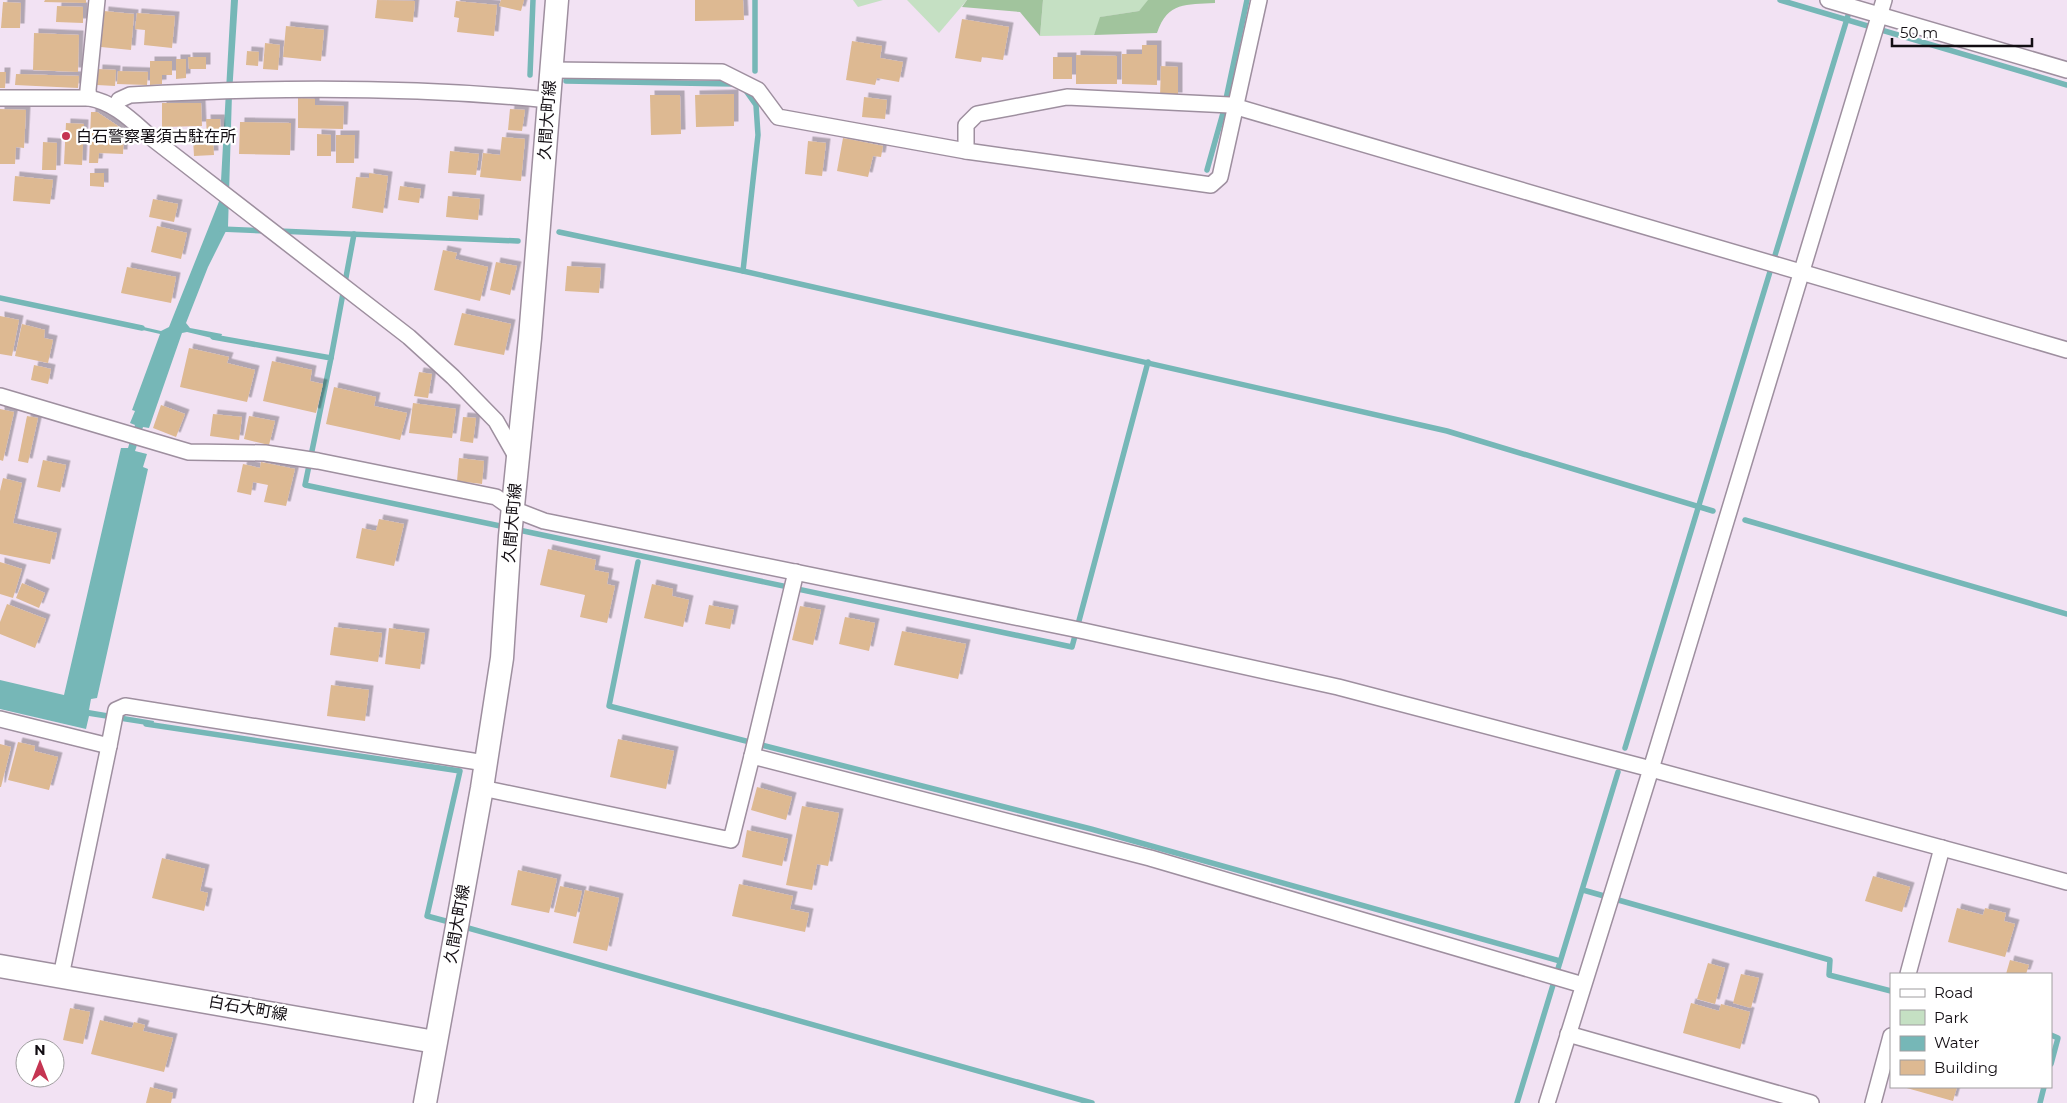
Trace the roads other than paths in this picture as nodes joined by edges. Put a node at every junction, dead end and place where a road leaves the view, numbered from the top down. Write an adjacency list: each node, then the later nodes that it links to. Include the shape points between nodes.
1 (97, 0): 10 (street)
2 (557, 0): 7 (main road, 久間大町線)
3 (1259, 0): 12 (street)
4 (1884, 0): 6 (street)
5 (1834, 2): 6 (street, via 1858,8)
6 (1878, 25): 8 (street); 15 (street)
7 (551, 70): 11 (main road, 久間大町線); 14 (street, via 722,72 758,90 778,117)
8 (2067, 70)
9 (0, 98): 10 (street)
10 (89, 98): 13 (street, via 104,100)
11 (549, 100): 13 (street, via 473,92 229,89 130,95 119,100); 18 (main road, 久間大町線)
12 (1228, 105): 14 (street, via 1067,97 977,114 966,125); 14 (street, via 1220,177 1212,185); 15 (street)
13 (116, 107): 18 (street, via 409,337 496,421)
14 (966, 151)
15 (1803, 272): 16 (street); 25 (street)
16 (2067, 350)
17 (0, 396): 19 (street, via 189,452 265,453 496,497)
18 (517, 458): 19 (main road, 久間大町線)
19 (512, 522): 20 (street, via 544,521); 24 (main road, 久間大町線, via 502,658)
20 (793, 583): 23 (street); 25 (street, via 1076,630 1338,687)
21 (0, 719): 22 (street)
22 (109, 746): 24 (street, via 116,710 125,706); 31 (street)
23 (754, 748): 26 (street, via 731,840); 32 (street, via 1150,858)
24 (485, 763): 26 (main road, 久間大町線)
25 (1652, 769): 27 (street); 32 (street)
26 (482, 788): 35 (main road, 久間大町線)
27 (1942, 848): 28 (street); 30 (street)
28 (2067, 882)
29 (0, 966): 31 (main road, 白石大町線)
30 (1908, 973)
31 (61, 976): 35 (main road, 白石大町線)
32 (1583, 985): 33 (street)
33 (1568, 1034): 37 (street); 38 (street)
34 (1890, 1040): 39 (street)
35 (435, 1042): 36 (main road)
36 (425, 1103)
37 (1547, 1103)
38 (1811, 1103)
39 (1872, 1103)

